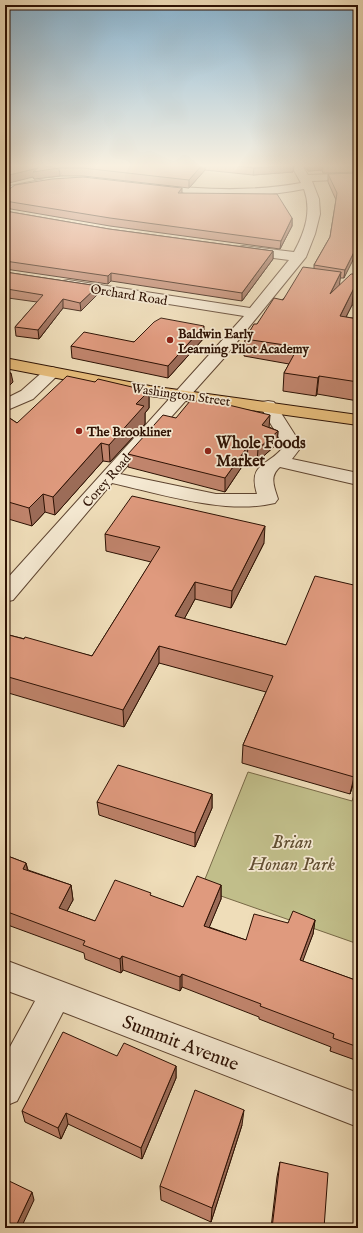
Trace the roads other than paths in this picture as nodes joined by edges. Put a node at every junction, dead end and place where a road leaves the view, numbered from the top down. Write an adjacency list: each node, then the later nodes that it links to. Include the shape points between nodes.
1 (312, 223): 3 (street, Corey Road)
2 (229, 248): 3 (street)
3 (299, 258): 4 (street, Corey Road)
4 (285, 275): 5 (street); 7 (street, Corey Road)
5 (301, 277)
6 (51, 281): 7 (street, Orchard Road, via 174,306)
7 (254, 313): 10 (street, Corey Road)
8 (5, 363): 9 (main road, Washington Street)
9 (52, 372): 10 (main road, Washington Street); 11 (street, via 27,395)
10 (182, 395): 12 (main road, Washington Street); 15 (street, Corey Road)
11 (5, 406)
12 (268, 406): 13 (main road, Washington Street); 14 (street, via 293,446)
13 (358, 420)
14 (277, 461): 15 (street, via 263,475 268,499 247,501 216,500); 16 (street)
15 (108, 477): 17 (street, Corey Road)
16 (358, 480)
17 (6, 593)
18 (5, 975): 19 (street, Summit Avenue)
19 (56, 994): 20 (street); 21 (street, Summit Avenue)
20 (5, 1089)
21 (358, 1110)

